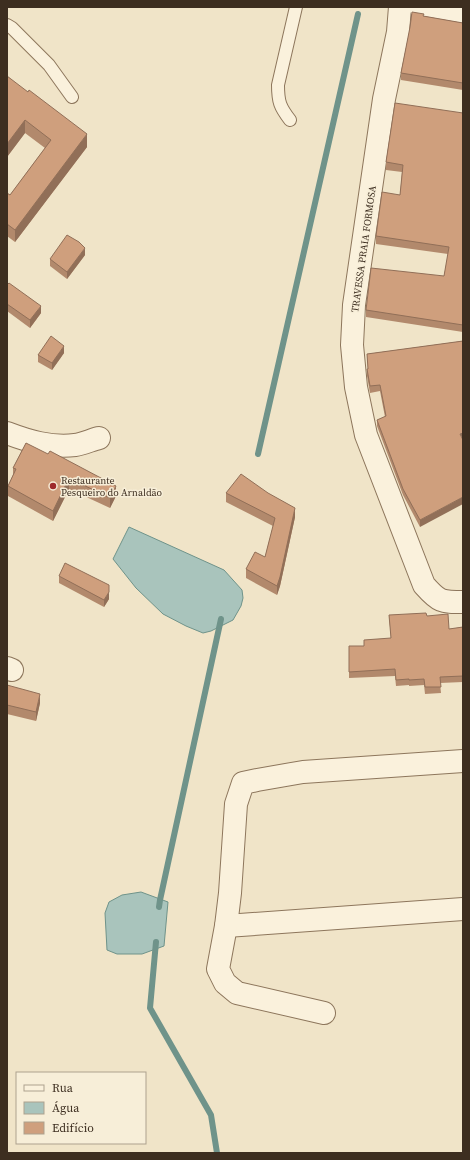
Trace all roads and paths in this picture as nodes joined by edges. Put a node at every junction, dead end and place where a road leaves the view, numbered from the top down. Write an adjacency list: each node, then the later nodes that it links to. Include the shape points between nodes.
1 (296, 7): 7 (lane, via 278,85 278,99 282,111)
2 (400, 7): 10 (street, TRAVESSA PRAIA FORMOSA, via 355,297 352,345 356,387 366,435 424,585 434,597 445,602)
3 (420, 7): 4 (street)
4 (463, 13)
5 (7, 25): 6 (lane, via 49,65)
6 (72, 97)
7 (290, 120)
8 (7, 433): 9 (street, via 28,441 53,445 75,445)
9 (99, 438)
10 (463, 602)
11 (463, 761): 13 (street, via 303,772 243,783 236,804)
12 (463, 909): 13 (street)
13 (226, 926): 14 (street, via 218,969 225,983 237,993)
14 (324, 1013)

